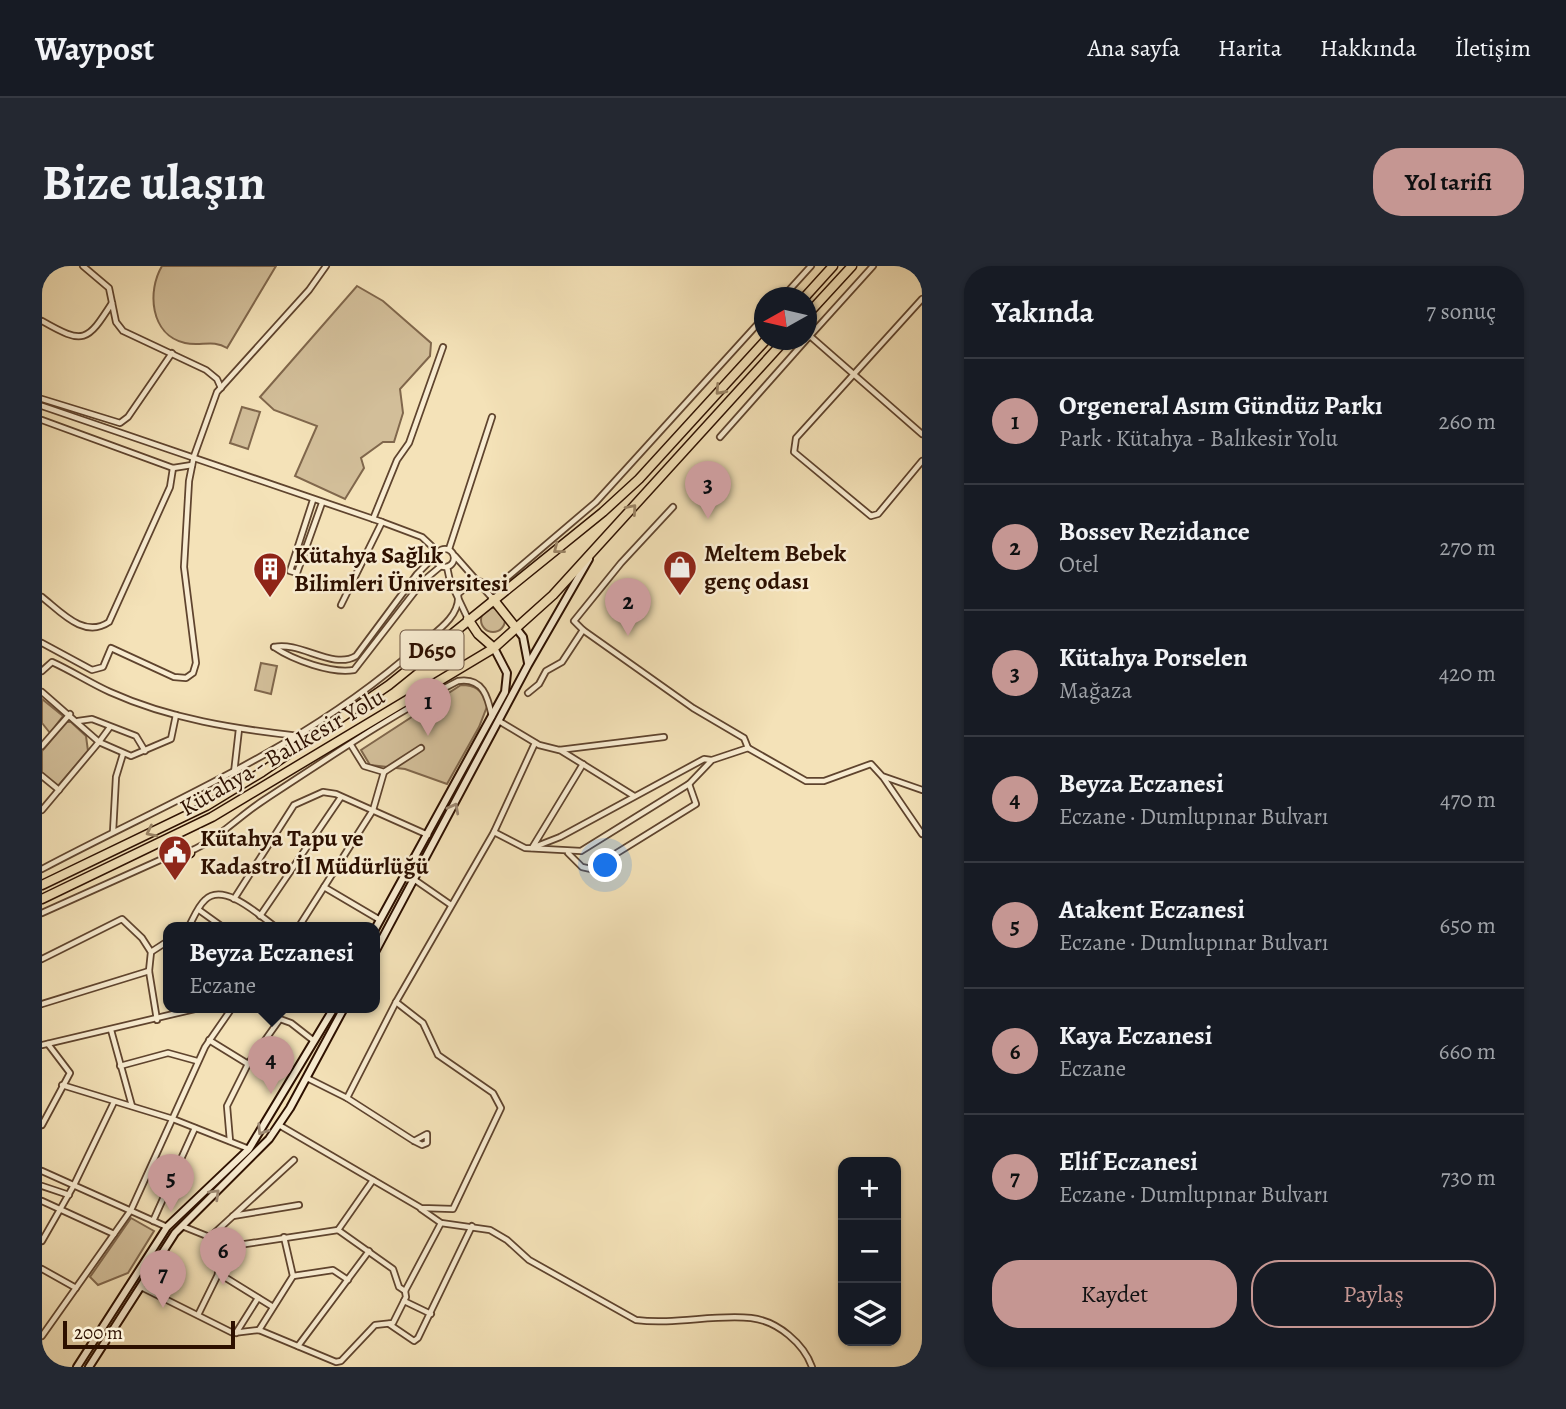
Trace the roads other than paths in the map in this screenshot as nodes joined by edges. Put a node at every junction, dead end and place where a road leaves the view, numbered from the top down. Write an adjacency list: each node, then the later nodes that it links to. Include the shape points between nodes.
1 (83, 266): 10 (street, via 107,285)
2 (326, 266): 22 (street)
3 (811, 266): 7 (street)
4 (833, 266): 8 (highway)
5 (852, 266): 11 (highway)
6 (873, 266): 13 (street)
7 (792, 287)
8 (814, 287)
9 (922, 299): 21 (street)
10 (112, 302): 12 (street, via 84,338 71,337); 20 (street, via 123,331)
11 (817, 305)
12 (42, 321)
13 (817, 328)
14 (754, 329): 43 (street, via 596,502 502,582 492,585)
15 (817, 345): 21 (street)
16 (443, 347): 36 (street, via 409,443 397,460)
17 (757, 350): 46 (highway, Kütahya - Balıkesir Yolu / D650, one-way to 46, via 639,479)
18 (776, 350): 39 (highway, Kütahya - Balıkesir Yolu / D650, one-way to 18)
19 (797, 350): 28 (street)
20 (172, 353): 22 (street, via 214,374); 23 (street, via 120,424)
21 (855, 373): 27 (street); 30 (street, via 796,438 794,452 871,516 878,514)
22 (220, 388): 29 (street)
23 (42, 399)
24 (42, 406): 29 (street)
25 (492, 417): 38 (street)
26 (42, 420): 32 (street)
27 (922, 434)
28 (720, 437)
29 (194, 456): 31 (street); 33 (street)
30 (922, 461)
31 (192, 464): 32 (street); 52 (street, via 184,567 196,663 193,673 174,677 111,648 103,667 92,670)
32 (173, 468): 45 (street, via 170,487 109,622 87,628)
33 (313, 500): 34 (street); 34 (street, via 290,571 298,573)
34 (322, 503): 36 (street)
35 (673, 507): 51 (street, via 573,621)
36 (373, 519): 37 (street)
37 (382, 522): 40 (street, via 422,537); 47 (street)
38 (449, 549): 40 (street); 41 (street)
39 (593, 552): 50 (highway, Kütahya - Balıkesir Yolu / D650); 54 (main road)
40 (437, 554): 42 (street); 42 (street, via 351,660 285,645 274,647 344,672 354,670 423,581)
41 (455, 556): 42 (street, via 454,562); 43 (street)
42 (444, 566): 44 (street)
43 (475, 580): 44 (street); 46 (street)
44 (458, 594): 48 (street); 49 (street)
45 (42, 597)
46 (493, 599): 49 (highway, Kütahya - Balıkesir Yolu / D650); 50 (highway)
47 (341, 605)
48 (455, 613): 49 (street); 64 (street, via 389,672)
49 (467, 615): 53 (highway); 98 (highway, Kütahya - Balıkesir Yolu / D650, one-way to 98, via 389,685 262,772 206,806)
50 (516, 628): 53 (highway, Kütahya - Balıkesir Yolu / D650); 54 (main road, via 523,637)
51 (583, 630): 57 (street, via 562,662 546,671); 71 (street, via 744,738)
52 (42, 643)
53 (494, 649): 60 (main road, via 508,679); 92 (highway, Kütahya - Balıkesir Yolu / D650)
54 (528, 665): 60 (main road)
55 (42, 671): 59 (street, via 52,662 111,692)
56 (42, 692): 58 (street)
57 (528, 693)
58 (70, 714): 61 (street); 69 (street)
59 (176, 715): 63 (street); 73 (street, via 171,739)
60 (495, 719): 67 (street); 68 (street, via 483,689 472,681 458,681); 91 (main road); 97 (main road, one-way to 60)
61 (78, 721): 62 (street, via 92,719); 66 (street)
62 (110, 726): 66 (street); 73 (street, via 136,736)
63 (239, 729): 64 (street); 78 (street)
64 (300, 736): 78 (street)
65 (664, 737): 72 (street)
66 (99, 742): 74 (street); 82 (street)
67 (535, 743): 72 (street); 89 (street)
68 (351, 745): 77 (street, via 364,766); 95 (street)
69 (42, 746)
70 (422, 748): 77 (street)
71 (748, 748): 75 (street); 80 (street, via 806,781 824,781 871,764)
72 (559, 750): 76 (street)
73 (145, 751): 74 (street)
74 (123, 754): 88 (street, via 116,777)
75 (712, 760): 81 (street); 84 (street, via 704,759)
76 (583, 764): 84 (street); 93 (street)
77 (384, 772): 87 (street)
78 (234, 773): 88 (street)
79 (42, 776): 82 (street)
80 (883, 776): 83 (street); 90 (street)
81 (689, 784): 94 (street, via 581,851); 94 (street, via 696,804 591,869 582,867)
82 (59, 790): 86 (street)
83 (922, 790)
84 (634, 796): 93 (street)
85 (341, 797): 87 (street); 100 (street, via 323,792 294,805); 105 (street)
86 (42, 810)
87 (373, 810): 91 (street); 99 (street)
88 (113, 832): 96 (street)
89 (494, 832): 93 (street); 102 (street)
90 (922, 834)
91 (429, 836): 106 (main road)
92 (166, 841): 95 (highway, via 174,840); 101 (highway, Kütahya - Balıkesir Yolu / D650)
93 (532, 848): 94 (street)
94 (567, 852)
95 (190, 853): 104 (street, via 169,856)
96 (42, 869)
97 (415, 880): 102 (street); 111 (main road)
98 (42, 885)
99 (324, 887): 106 (street); 110 (street)
100 (234, 899): 103 (street, via 218,894); 105 (street)
101 (42, 900)
102 (451, 905): 116 (street)
103 (198, 910): 107 (street); 108 (street)
104 (42, 913)
105 (260, 916): 109 (street)
106 (380, 920)
107 (191, 922)
108 (215, 922)
109 (268, 922)
110 (302, 922)
111 (380, 943)
112 (163, 944): 113 (street)
113 (151, 952): 114 (street, via 122,919); 115 (street)
114 (42, 959)
115 (149, 971): 117 (street); 122 (street)
116 (396, 1002): 132 (street); 150 (street, via 423,1023 438,1055 493,1093 501,1108 453,1209)
117 (42, 1004)
118 (182, 1013): 122 (street)
119 (228, 1013): 124 (street)
120 (331, 1013): 125 (main road)
121 (341, 1013): 130 (main road)
122 (157, 1020): 123 (street)
123 (111, 1030): 126 (street); 129 (street)
124 (209, 1040): 127 (street); 128 (street)
125 (316, 1042): 128 (street, via 280,1019); 141 (main road, one-way to 141)
126 (44, 1044): 131 (street, via 70,1073)
127 (198, 1062): 129 (street, via 168,1053); 135 (street)
128 (248, 1064): 140 (street, via 227,1107)
129 (120, 1066): 134 (street)
130 (307, 1077): 132 (street); 137 (main road)
131 (62, 1085): 133 (street); 136 (street)
132 (347, 1098): 139 (street)
133 (114, 1102): 134 (street); 145 (street)
134 (132, 1107): 135 (street)
135 (173, 1119): 138 (street); 152 (street)
136 (42, 1125)
137 (279, 1125): 144 (street); 156 (main road, one-way to 137, via 258,1152)
138 (195, 1128): 140 (street); 154 (street)
139 (414, 1140)
140 (230, 1141): 141 (street)
141 (249, 1149): 158 (main road)
142 (294, 1160): 153 (street)
143 (42, 1171): 145 (street)
144 (373, 1180): 150 (street); 159 (street)
145 (74, 1185): 147 (street); 152 (street)
146 (42, 1186): 147 (street)
147 (69, 1195): 151 (street)
148 (42, 1201): 151 (street)
149 (299, 1205): 153 (street)
150 (421, 1208): 155 (street)
151 (60, 1209): 160 (street); 163 (street)
152 (131, 1210): 154 (street); 160 (street)
153 (232, 1216): 162 (street)
154 (153, 1221): 158 (street)
155 (441, 1223): 157 (street); 172 (street)
156 (182, 1226): 162 (street); 170 (main road)
157 (472, 1226): 176 (street); 185 (street, via 499,1235 529,1260 636,1320 753,1318 806,1349)
158 (167, 1227): 184 (main road)
159 (338, 1230): 161 (street); 165 (street)
160 (114, 1234): 171 (street)
161 (284, 1237): 164 (street); 168 (street)
162 (209, 1238): 164 (street)
163 (42, 1241)
164 (232, 1247): 167 (street)
165 (369, 1251): 169 (street); 172 (street, via 393,1269)
166 (42, 1269): 171 (street)
167 (219, 1273): 173 (street); 177 (street)
168 (293, 1276): 169 (street, via 333,1270); 175 (street)
169 (348, 1280): 182 (street)
170 (141, 1287): 177 (street); 183 (main road)
171 (76, 1288): 180 (street)
172 (405, 1291): 174 (street)
173 (258, 1298): 175 (street); 181 (street)
174 (404, 1301): 176 (street); 178 (street, via 394,1323)
175 (273, 1307): 179 (street)
176 (431, 1314): 178 (street, via 414,1341)
177 (197, 1315): 181 (street)
178 (389, 1324): 182 (street, via 375,1325 341,1361)
179 (259, 1330): 181 (street); 182 (street)
180 (43, 1332)
181 (236, 1333)
182 (298, 1346)
183 (92, 1365)
184 (77, 1367)
185 (812, 1367)

